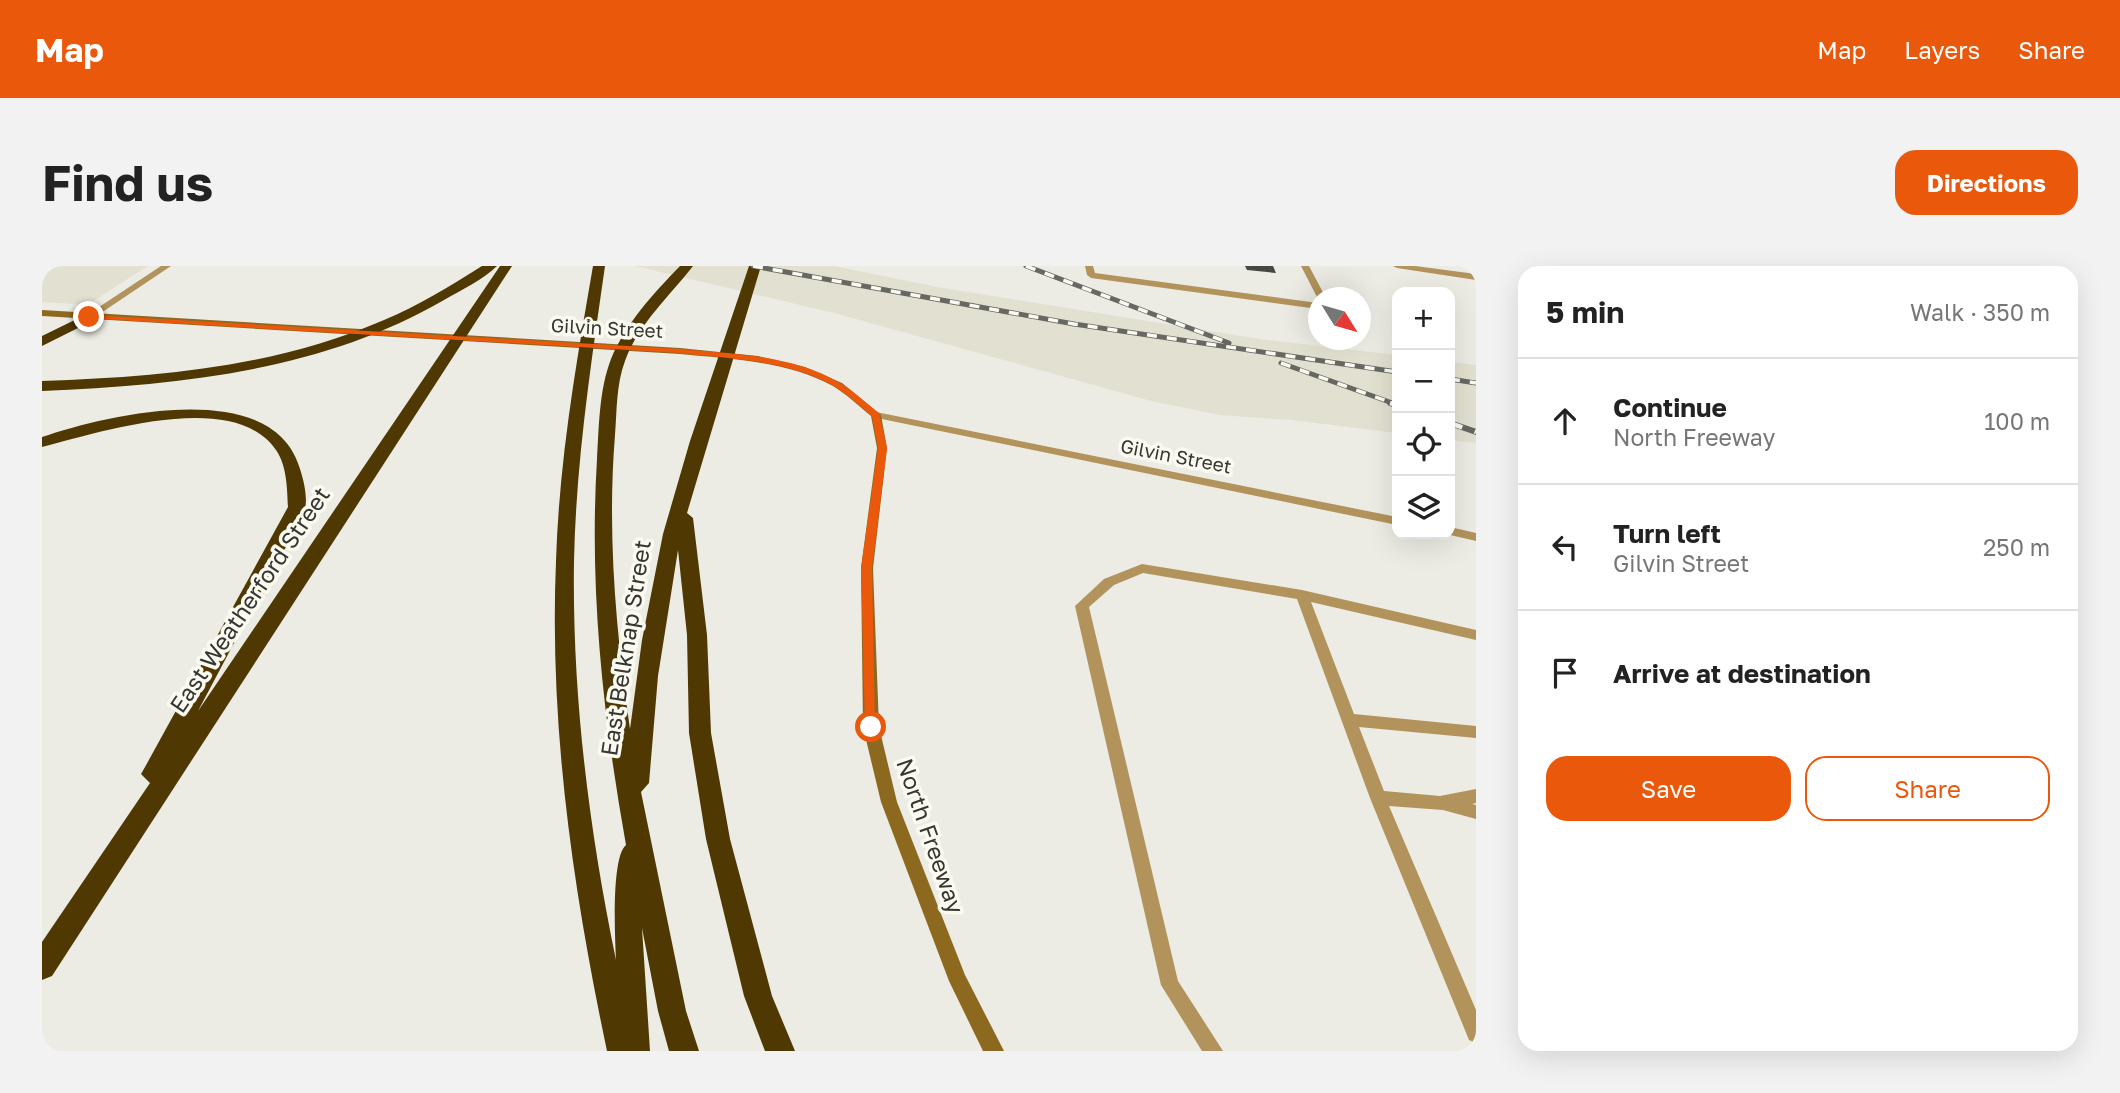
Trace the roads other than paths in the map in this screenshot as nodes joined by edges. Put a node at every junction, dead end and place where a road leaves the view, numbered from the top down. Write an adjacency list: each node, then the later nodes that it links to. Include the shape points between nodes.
1 (167, 266): 14 (street)
2 (492, 266): 16 (highway, via 376,329 294,356 194,377)
3 (506, 266): 31 (highway, East Weatherford Street)
4 (599, 266): 34 (highway, via 575,422 565,560 565,647 575,780)
5 (687, 266): 36 (highway, via 636,325 617,363 603,482 604,605 619,732 669,998)
6 (755, 266): 19 (highway, East Belknap Street)
7 (1305, 266): 11 (street)
8 (1397, 266): 10 (street)
9 (1090, 270): 12 (street)
10 (1476, 277)
11 (1316, 287)
12 (1308, 304)
13 (42, 313): 14 (main road, Gilvin Street)
14 (89, 317): 15 (highway); 17 (main road, Gilvin Street, via 758,359 802,369 838,385)
15 (42, 342)
16 (42, 386)
17 (876, 415): 20 (street, Gilvin Street); 38 (main road, North Freeway, via 882,448 867,568 871,727 889,802 958,981)
18 (42, 442): 31 (highway, via 143,417 213,416 240,420 262,430 278,442 294,475 296,507)
19 (681, 499): 35 (highway, East Belknap Street, via 659,604 640,737 628,923); 37 (highway, via 697,635 700,733 716,826 758,996)
20 (1392, 520)
21 (1455, 532): 22 (street)
22 (1476, 537)
23 (1302, 595): 24 (street); 25 (street); 39 (street, via 1143,568 1109,582 1082,606 1170,985)
24 (1476, 635)
25 (1349, 720): 26 (street); 28 (street)
26 (1476, 732)
27 (1476, 796): 29 (street)
28 (1378, 798): 29 (street); 33 (street)
29 (1440, 803): 30 (street)
30 (1476, 812)
31 (96, 882): 32 (highway, East Weatherford Street)
32 (42, 967)
33 (1476, 1033)
34 (622, 1051)
35 (635, 1051)
36 (684, 1051)
37 (780, 1051)
38 (994, 1051)
39 (1213, 1051)

